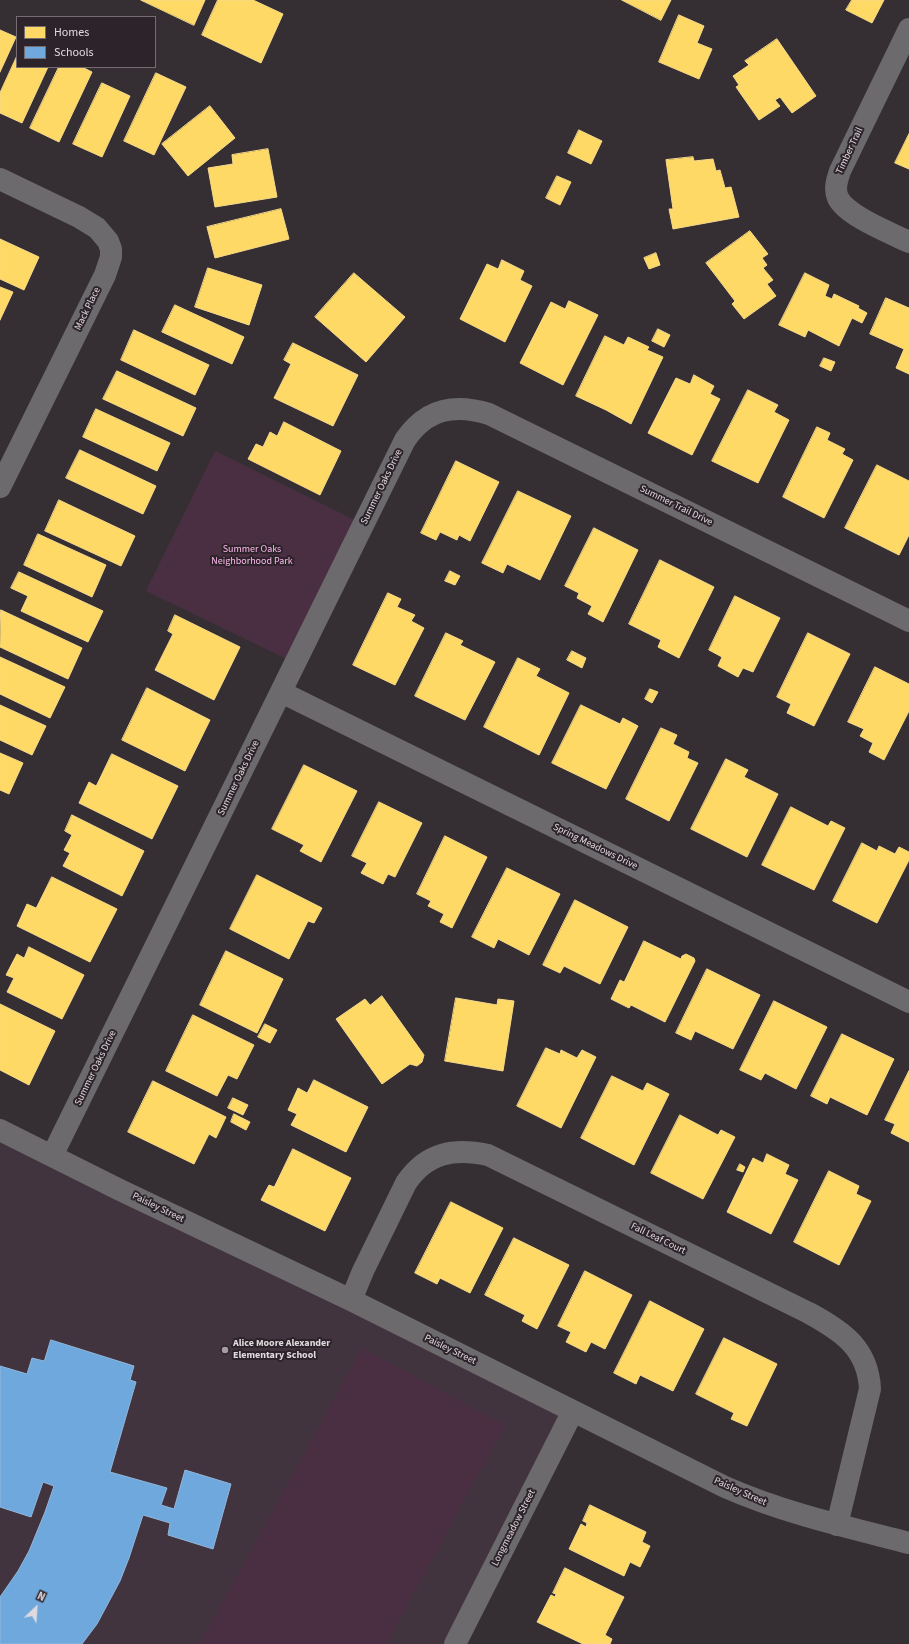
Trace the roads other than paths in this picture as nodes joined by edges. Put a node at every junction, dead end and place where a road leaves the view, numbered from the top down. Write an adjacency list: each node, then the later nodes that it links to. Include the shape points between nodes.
1 (909, 29): 3 (street, Timber Trail, via 836,181 838,198 850,212)
2 (0, 179): 5 (street, Mack Place, via 88,222 104,234 111,249 105,275)
3 (909, 242)
4 (440, 411): 6 (street, Summer Trail Drive, via 464,408 489,414); 7 (street, Summer Oaks Drive, via 419,423 405,440)
5 (0, 487)
6 (909, 621)
7 (281, 692): 8 (street, Spring Meadows Drive); 10 (street, Summer Oaks Drive)
8 (909, 1002)
9 (0, 1130): 10 (street, Paisley Street)
10 (52, 1156): 11 (street, Paisley Street)
11 (351, 1300): 12 (street, Paisley Street); 13 (street, Fall Leaf Court, via 412,1175 428,1160 450,1153 488,1155 809,1313 833,1327 855,1345 867,1367 870,1389)
12 (572, 1411): 13 (street, Paisley Street, via 749,1497); 15 (street, Longmeadow Street)
13 (837, 1525): 14 (street, Paisley Street)
14 (909, 1543)
15 (455, 1644)

